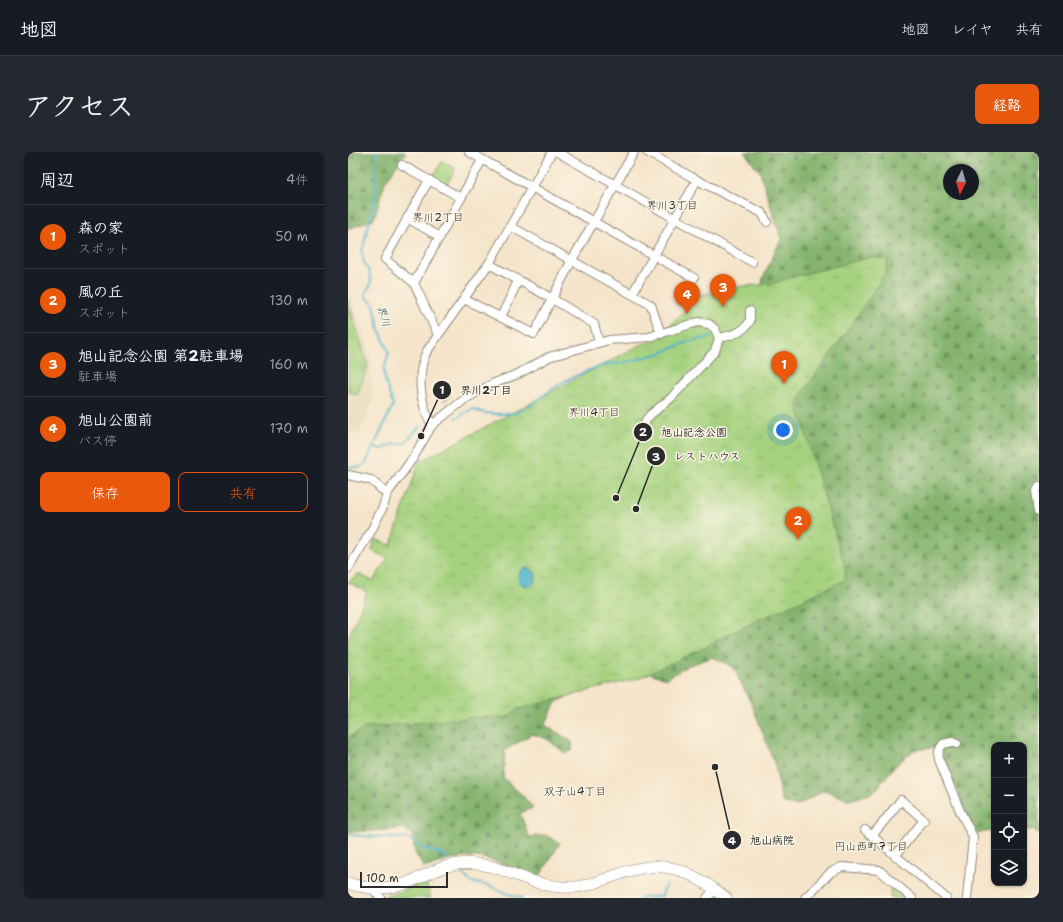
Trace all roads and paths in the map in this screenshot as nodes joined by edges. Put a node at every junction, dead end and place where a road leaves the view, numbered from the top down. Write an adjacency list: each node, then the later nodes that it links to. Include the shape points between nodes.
1 (469, 152): 6 (street)
2 (552, 152): 11 (street)
3 (557, 152): 10 (street)
4 (634, 152): 10 (street)
5 (647, 152): 9 (street)
6 (482, 160): 11 (street); 12 (street)
7 (402, 165): 8 (street)
8 (429, 180): 12 (street); 13 (street)
9 (697, 180): 14 (street); 16 (street, via 762,213)
10 (615, 185): 14 (street); 15 (street)
11 (532, 187): 15 (street); 17 (street)
12 (461, 198): 18 (street)
13 (407, 218): 18 (street); 25 (street, via 385,259)
14 (675, 218): 19 (street); 21 (street)
15 (593, 222): 19 (street); 20 (street)
16 (767, 222)
17 (510, 226): 20 (street); 22 (street)
18 (440, 237): 25 (street)
19 (653, 256): 23 (street); 26 (street)
20 (572, 260): 26 (street); 27 (street)
21 (752, 262)
22 (489, 264): 24 (street); 28 (street)
23 (694, 278)
24 (518, 280): 27 (street); 30 (street)
25 (414, 283): 32 (street)
26 (632, 294): 31 (street, via 651,305)
27 (551, 298): 30 (street, via 534,334); 34 (street, via 594,324)
28 (464, 299): 30 (street); 32 (street)
29 (750, 311): 33 (street, via 750,321 742,331)
30 (501, 317)
31 (661, 334): 33 (street, via 698,322 709,324); 34 (street)
32 (438, 335): 35 (street, via 425,354 421,367 422,402)
33 (719, 338): 36 (street, via 715,351 671,398 650,414)
34 (599, 342): 35 (street, via 549,357 518,374 492,384 465,399)
35 (432, 425): 39 (street, via 414,458)
36 (643, 430)
37 (348, 475): 39 (street, via 371,480)
38 (1039, 486): 40 (street, via 1036,491)
39 (387, 494): 41 (street, via 370,533)
40 (1039, 511)
41 (348, 569)
42 (957, 744): 54 (street, via 943,744 938,754 960,811 974,837)
43 (865, 830): 44 (street)
44 (872, 836): 45 (street); 45 (street, via 901,800 924,820)
45 (894, 856): 53 (street)
46 (348, 883): 48 (main road)
47 (715, 889): 48 (main road, via 693,875 669,868 628,870 590,885 562,888 535,883 500,868 472,863 446,866); 49 (street); 50 (main road)
48 (378, 896)
49 (707, 898)
50 (726, 898)
51 (805, 898): 52 (street, via 831,872 842,867 879,870)
52 (912, 898)
53 (946, 898)
54 (967, 898)

